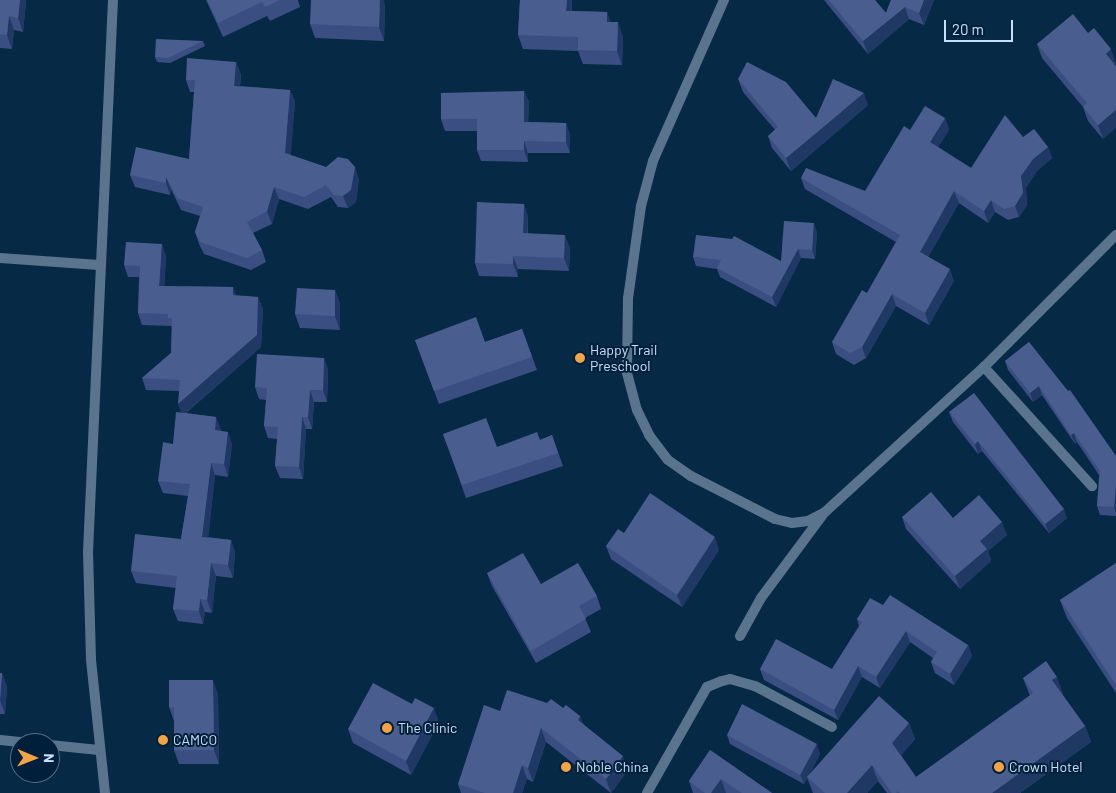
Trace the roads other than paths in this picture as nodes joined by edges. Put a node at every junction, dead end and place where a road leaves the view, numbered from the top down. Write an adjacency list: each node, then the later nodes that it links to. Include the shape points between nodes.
1 (114, 0): 5 (street)
2 (724, 0): 8 (street, via 654,161 641,206 628,298 627,373 637,410 649,435 668,460 691,476 775,519 792,523 808,521)
3 (1116, 235): 6 (street)
4 (0, 258): 5 (street)
5 (99, 265): 12 (street, via 88,552 91,659)
6 (984, 367): 7 (street); 8 (street)
7 (1092, 486)
8 (824, 513): 9 (street, via 761,598)
9 (740, 636)
10 (832, 727): 14 (street, via 755,686 730,679 722,681 707,687)
11 (60, 746): 12 (street)
12 (100, 750): 13 (street)
13 (105, 793)
14 (648, 793)

